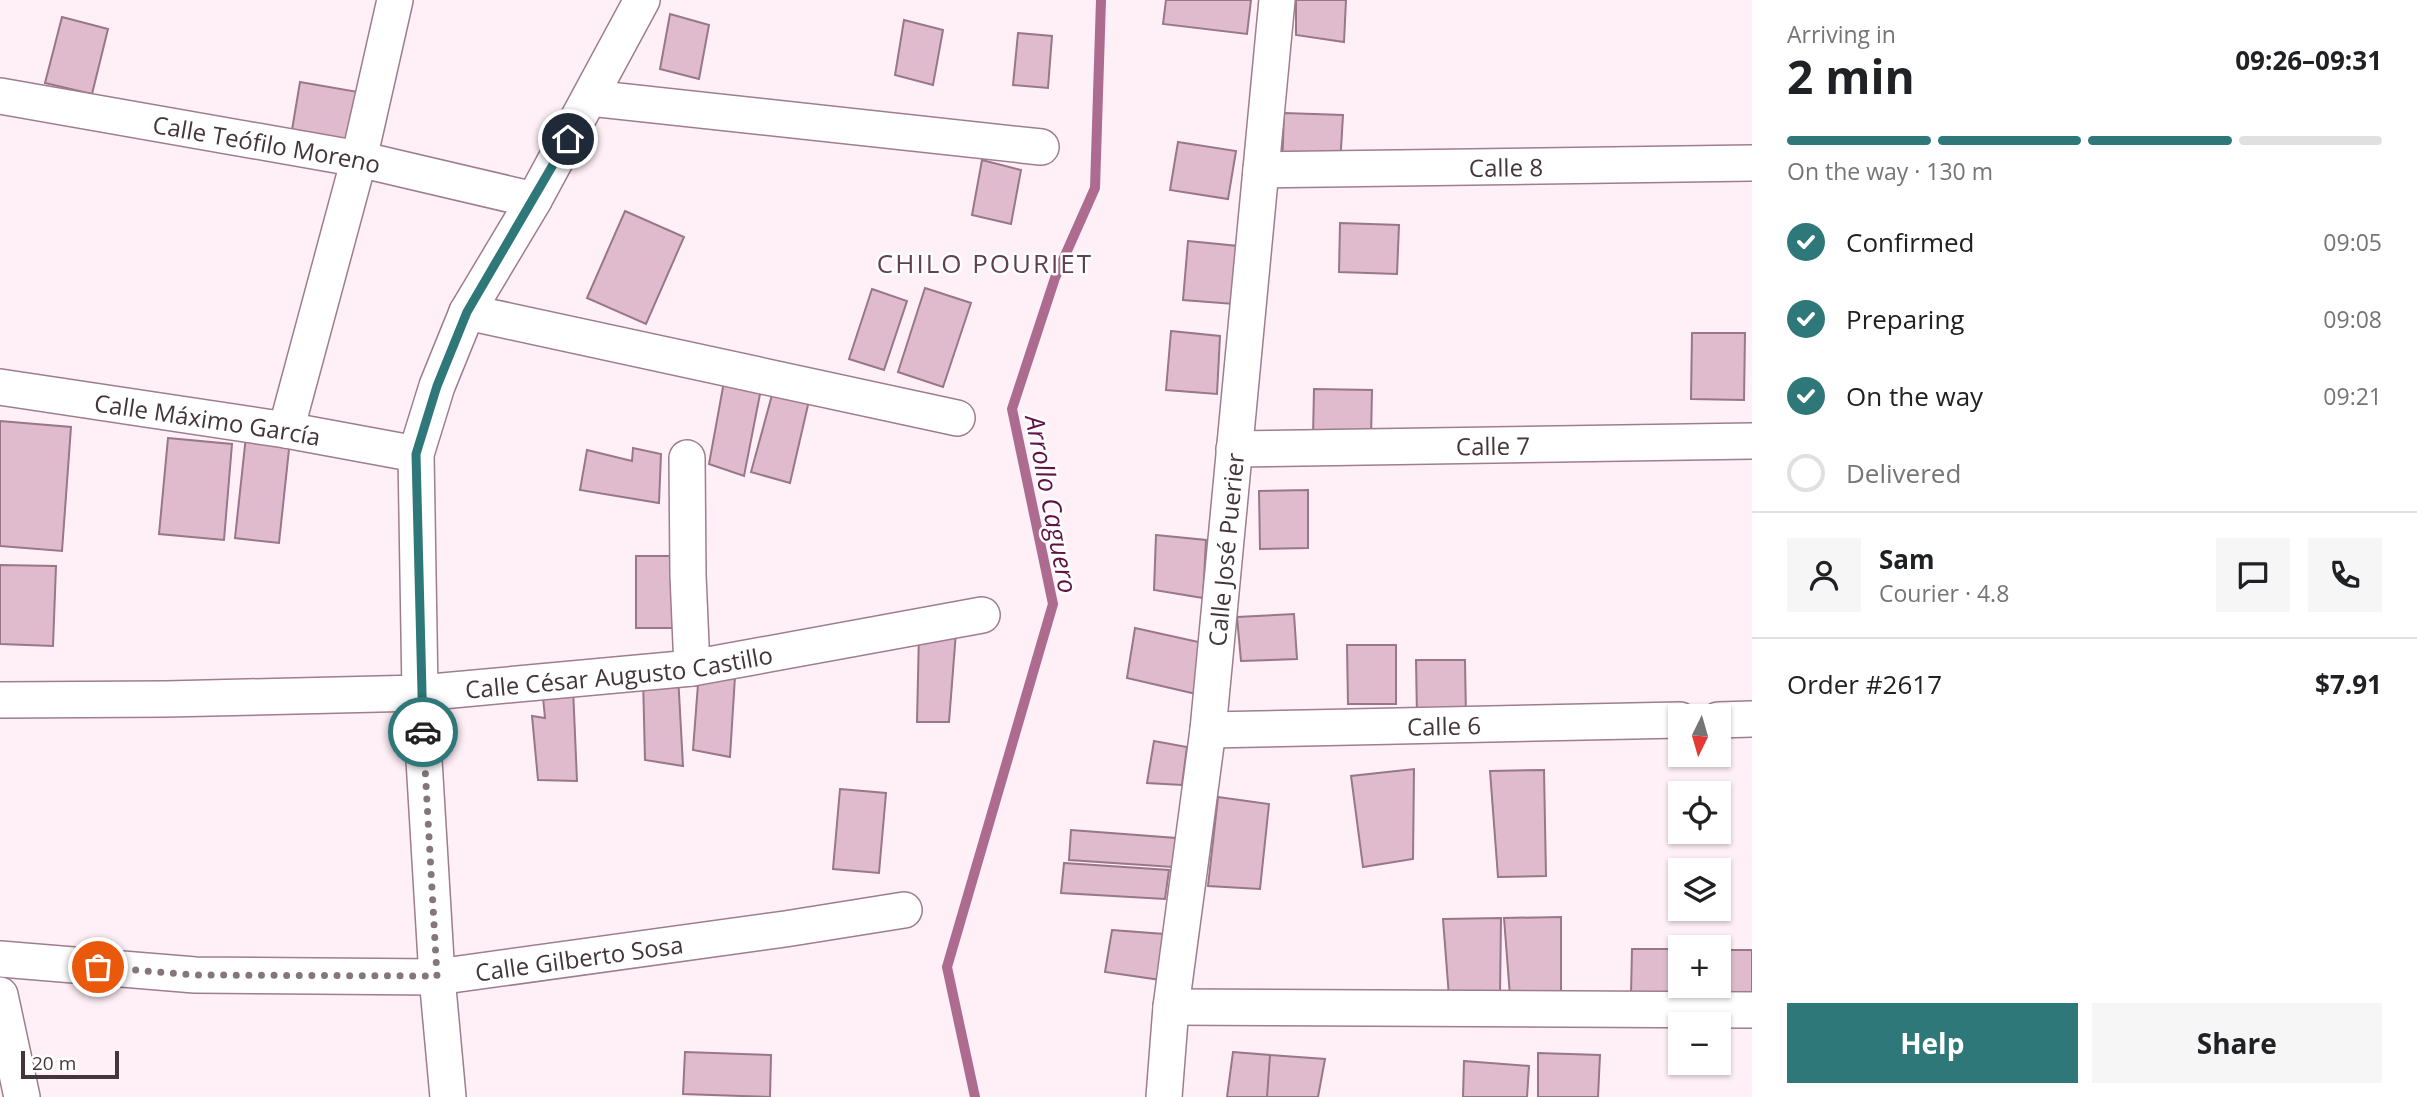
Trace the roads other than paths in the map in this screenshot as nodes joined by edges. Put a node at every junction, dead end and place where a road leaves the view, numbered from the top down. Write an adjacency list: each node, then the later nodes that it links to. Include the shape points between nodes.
1 (395, 0): 7 (street)
2 (642, 0): 5 (street)
3 (1277, 0): 9 (street, Calle José Puerier)
4 (0, 96): 7 (street, Calle Teófilo Moreno)
5 (590, 98): 6 (street); 10 (street)
6 (1041, 147)
7 (359, 159): 10 (street, Calle Teófilo Moreno); 14 (street)
8 (1752, 163): 9 (street, Calle 8)
9 (1261, 170): 16 (street, Calle José Puerier)
10 (534, 200): 11 (street)
11 (467, 312): 13 (street); 17 (street)
12 (0, 387): 14 (street, Calle Máximo García)
13 (957, 418)
14 (286, 430): 17 (street, Calle Máximo García)
15 (1752, 441): 16 (street, Calle 7)
16 (1234, 449): 26 (street, Calle José Puerier)
17 (416, 454): 21 (street)
18 (687, 458): 20 (street)
19 (982, 615): 20 (street, Calle César Augusto Castillo)
20 (692, 668): 21 (street, Calle César Augusto Castillo)
21 (420, 693): 22 (street, Calle César Augusto Castillo); 29 (street)
22 (0, 700)
23 (1752, 719): 25 (street)
24 (1668, 720): 26 (street, Calle 6)
25 (1731, 720)
26 (1208, 730): 31 (street, Calle José Puerier)
27 (904, 910): 29 (street, Calle Gilberto Sosa)
28 (0, 959): 29 (street, Calle Gilberto Sosa, via 195,975)
29 (437, 976): 34 (street)
30 (0, 995): 33 (street)
31 (1171, 1007): 32 (street); 35 (street, Calle José Puerier)
32 (1752, 1010)
33 (22, 1097)
34 (448, 1097)
35 (1164, 1097)

